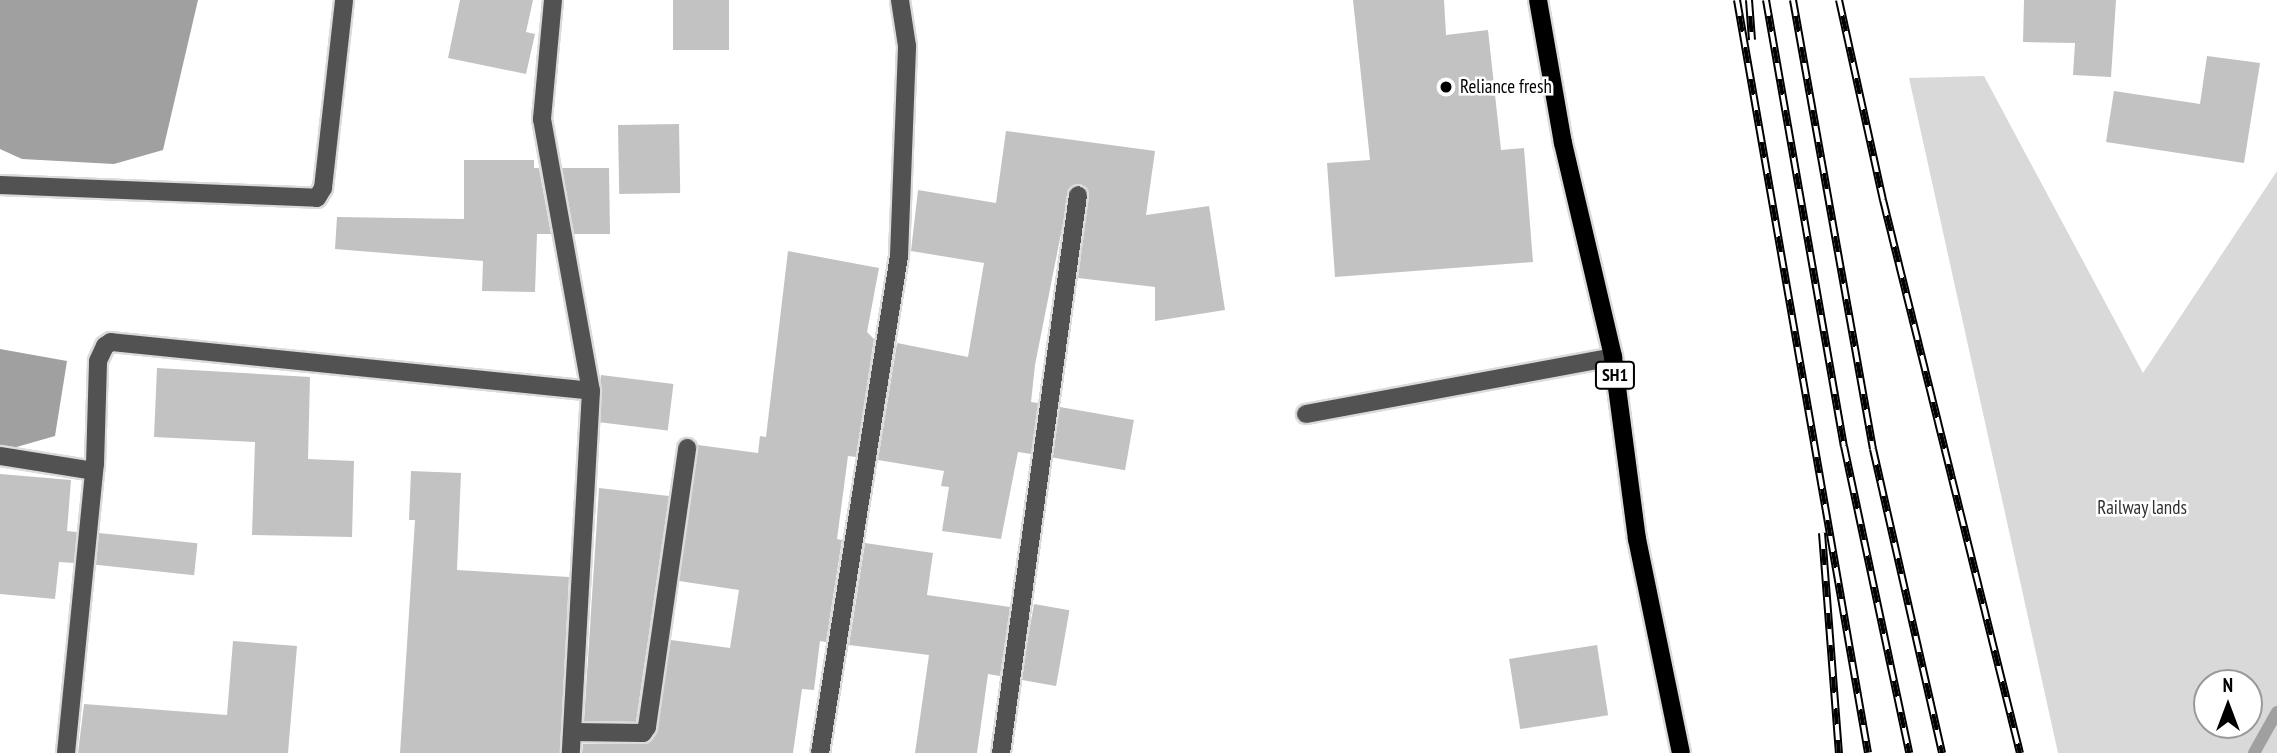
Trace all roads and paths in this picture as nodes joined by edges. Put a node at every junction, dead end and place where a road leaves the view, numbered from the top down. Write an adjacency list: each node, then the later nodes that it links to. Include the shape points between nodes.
1 (344, 0): 5 (street, via 323,188 317,198)
2 (553, 0): 8 (street, via 542,119)
3 (900, 0): 16 (street, via 907,46 899,256)
4 (1538, 0): 7 (main road, SH1, via 1563,143)
5 (0, 185)
6 (1078, 194): 17 (street)
7 (1613, 357): 9 (street); 18 (main road, SH1, via 1637,539)
8 (591, 391): 12 (street, via 111,342 98,361); 13 (street)
9 (1306, 414)
10 (687, 448): 13 (street, via 647,727 643,733)
11 (0, 456): 12 (street)
12 (94, 471): 14 (street)
13 (572, 732): 15 (street)
14 (66, 753)
15 (571, 753)
16 (820, 753)
17 (1001, 753)
18 (1681, 753)

